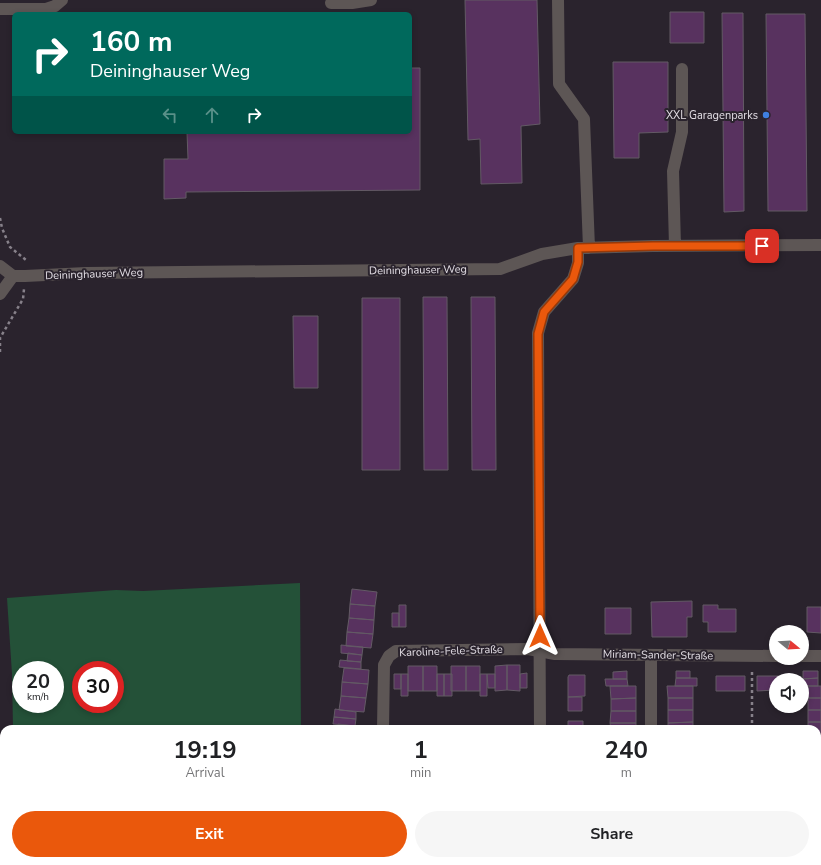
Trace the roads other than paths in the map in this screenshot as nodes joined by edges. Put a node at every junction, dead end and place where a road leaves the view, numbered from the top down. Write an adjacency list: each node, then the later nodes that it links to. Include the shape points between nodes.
1 (62, 0): 5 (street, via 46,9)
2 (371, 0): 4 (street)
3 (558, 0): 9 (street, via 560,84 584,119)
4 (331, 3)
5 (0, 9)
6 (682, 69): 7 (street, via 682,132 673,171)
7 (675, 246): 8 (street, Deininghauser Weg); 9 (street, Deininghauser Weg)
8 (821, 246)
9 (584, 248): 11 (street, Deininghauser Weg, via 542,254 500,269); 13 (street, via 573,279 544,312 538,334)
10 (0, 266): 11 (street)
11 (13, 276): 12 (street)
12 (0, 294)
13 (540, 652): 14 (street, Miriam-Sander-Straße); 18 (street, Karoline-Fele-Straße, via 528,649 396,651 389,656 384,665 388,715); 19 (street)
14 (651, 656): 15 (street, Miriam-Sander-Straße); 20 (street)
15 (769, 656)
16 (809, 656): 17 (street)
17 (821, 656)
18 (384, 725)
19 (540, 725)
20 (651, 725)

